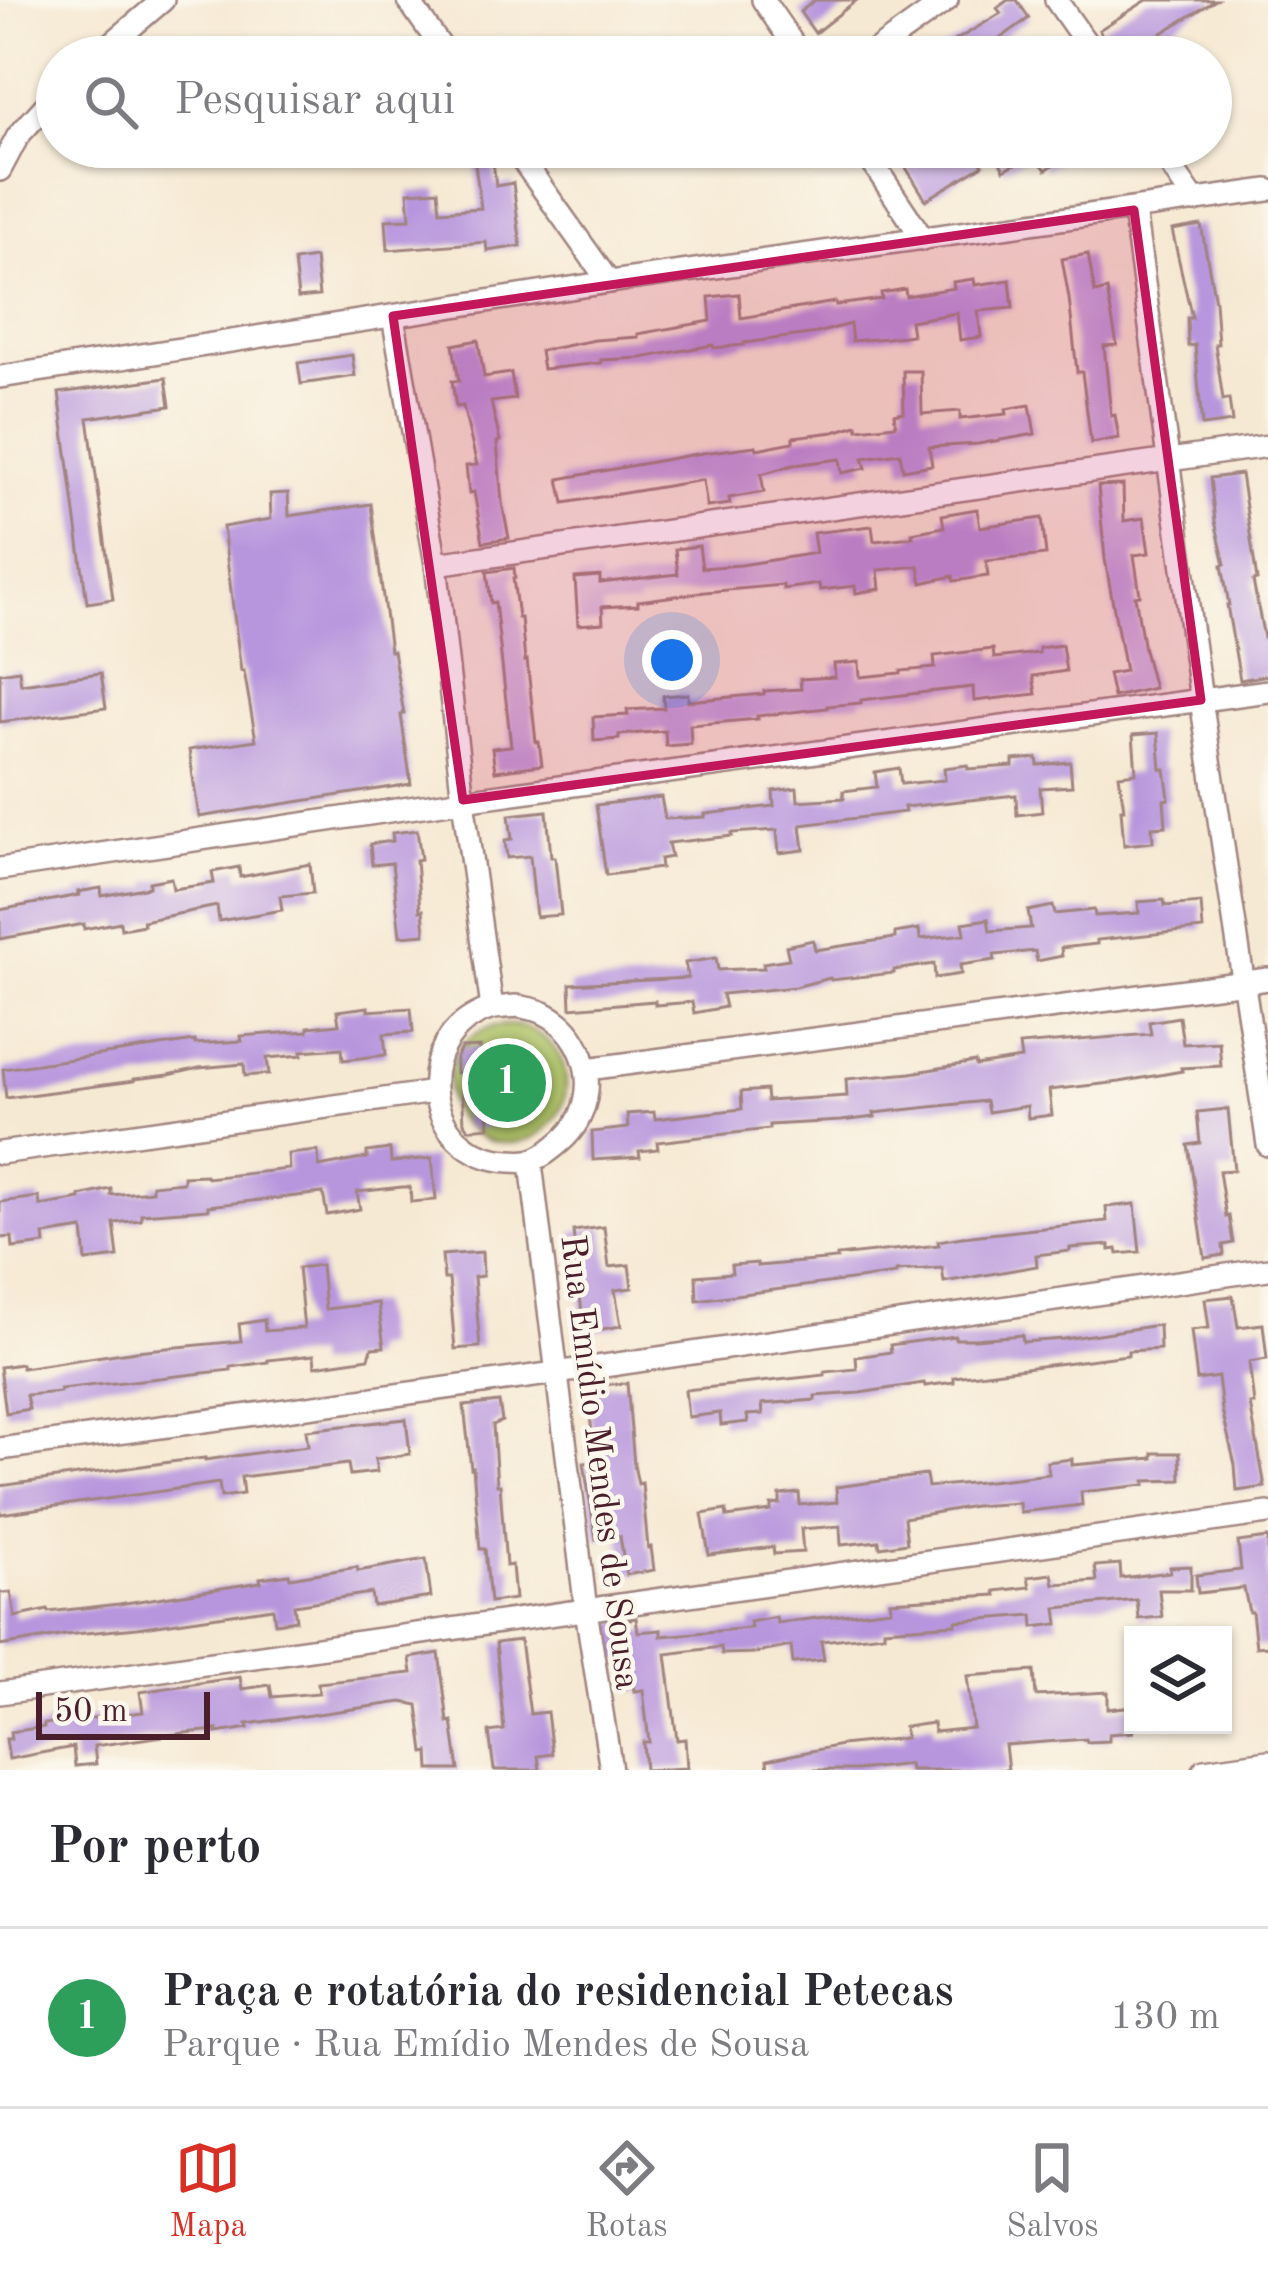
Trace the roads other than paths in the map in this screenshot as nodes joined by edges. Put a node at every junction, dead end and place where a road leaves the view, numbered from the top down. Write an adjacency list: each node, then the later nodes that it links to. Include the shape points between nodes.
1 (164, 0): 6 (street)
2 (408, 0): 7 (street)
3 (763, 0): 8 (street)
4 (947, 0): 9 (street)
5 (1056, 0): 10 (street)
6 (121, 36)
7 (433, 36)
8 (788, 36)
9 (897, 36)
10 (1081, 36)
11 (36, 116): 15 (street)
12 (528, 168): 20 (street)
13 (876, 168): 19 (street)
14 (1172, 168): 17 (street)
15 (0, 170)
16 (1268, 190): 17 (street)
17 (1195, 201): 18 (street)
18 (1134, 210): 19 (street); 24 (street)
19 (922, 239): 20 (street)
20 (609, 281): 21 (street)
21 (393, 316): 22 (street); 25 (street)
22 (0, 377)
23 (1268, 446): 24 (street)
24 (1166, 459): 25 (street); 27 (street)
25 (436, 564): 28 (street)
26 (1268, 691): 27 (street)
27 (1201, 700): 28 (street); 31 (street)
28 (464, 800): 29 (street); 32 (street)
29 (0, 869)
30 (1268, 979): 31 (street)
31 (1244, 982): 33 (street); 35 (street)
32 (492, 1009): 33 (street, via 542,1012 563,1026); 34 (street, via 448,1040)
33 (587, 1069): 37 (street, via 580,1118)
34 (434, 1093): 36 (street); 37 (street, via 464,1145 501,1161)
35 (1268, 1145)
36 (0, 1153)
37 (530, 1162): 39 (street, Rua Emídio Mendes de Sousa)
38 (1268, 1269): 39 (street)
39 (556, 1373): 40 (street); 42 (street, Rua Emídio Mendes de Sousa)
40 (0, 1449)
41 (1268, 1513): 42 (street)
42 (586, 1610): 43 (street); 45 (street, Rua Emídio Mendes de Sousa)
43 (0, 1693)
44 (1268, 1761): 46 (street)
45 (611, 1770)
46 (1204, 1770)

